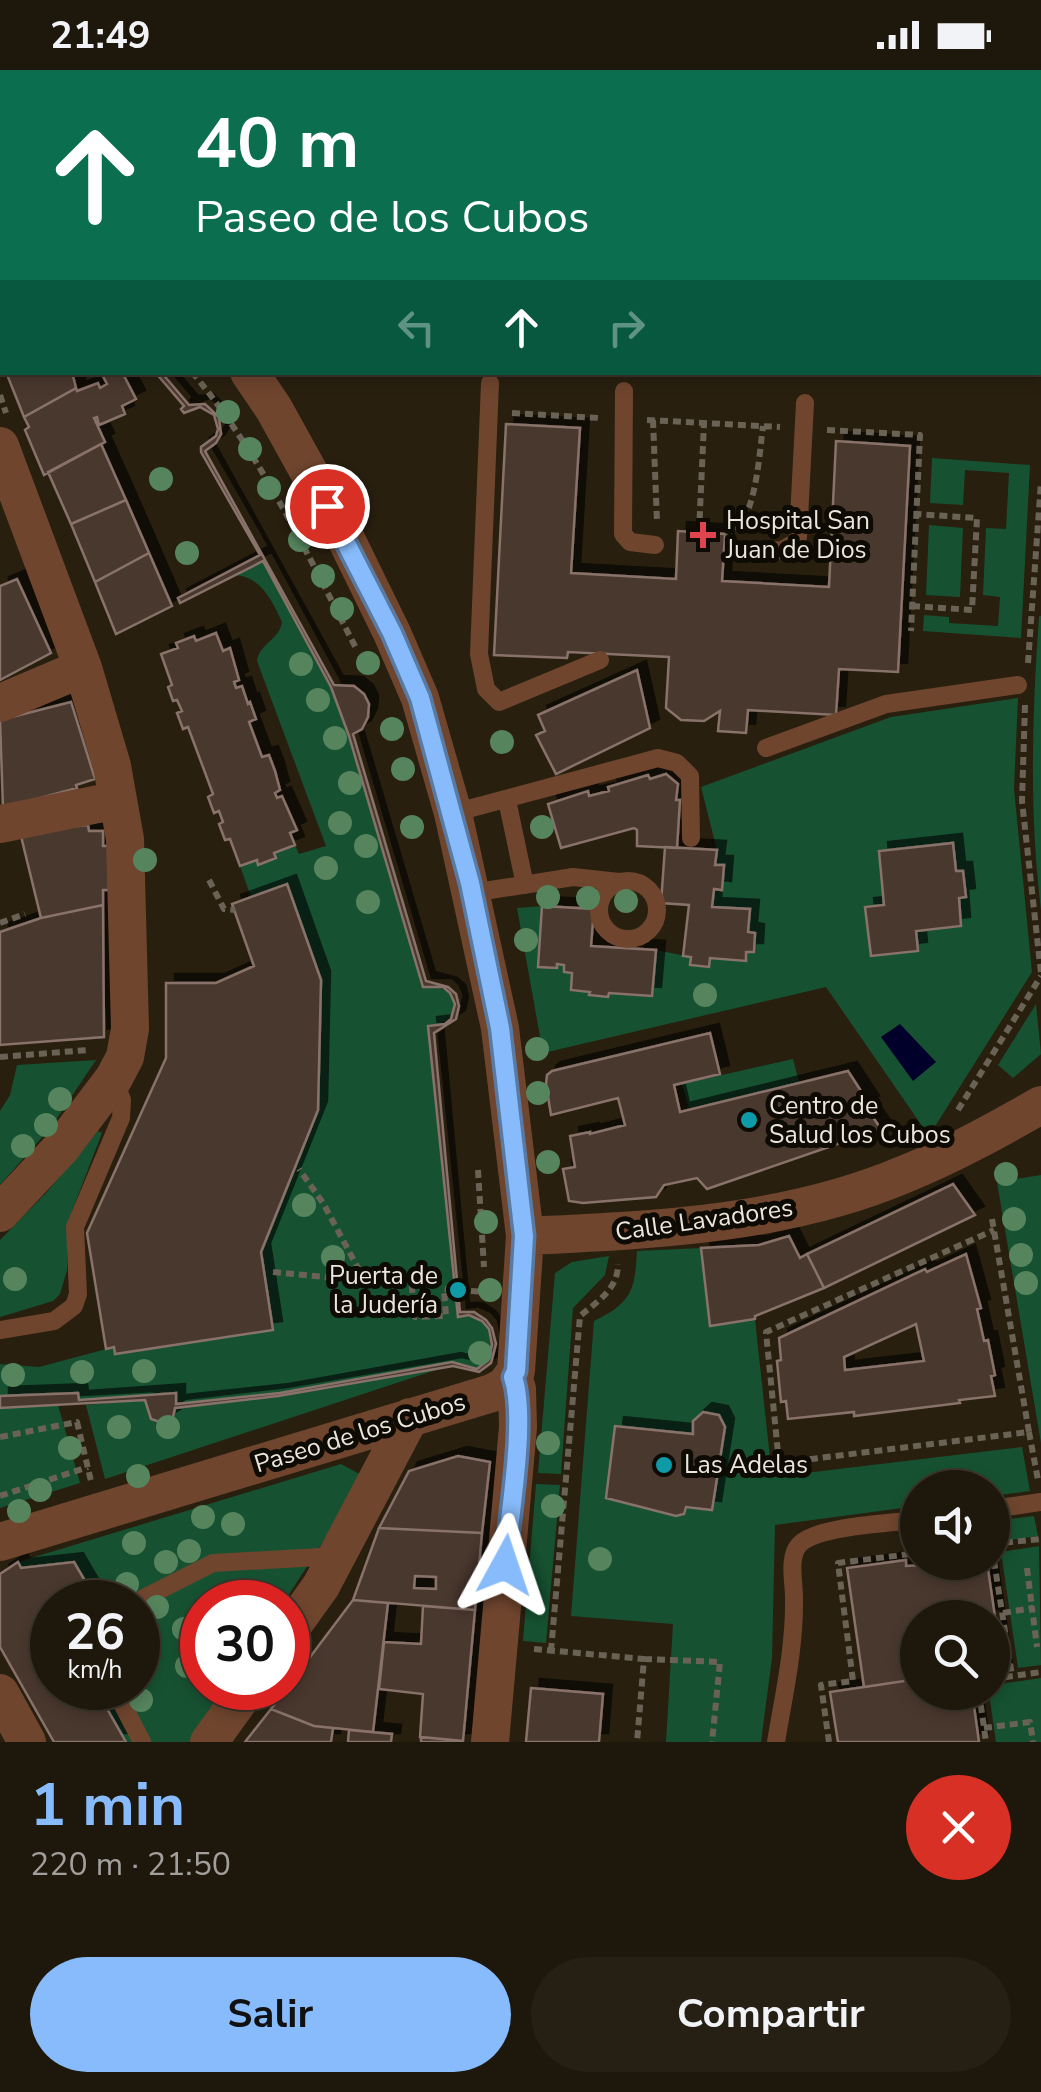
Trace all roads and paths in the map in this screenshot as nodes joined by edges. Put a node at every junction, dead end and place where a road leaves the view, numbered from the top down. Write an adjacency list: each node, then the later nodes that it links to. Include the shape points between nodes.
1 (194, 375): 22 (path, via 222,408 304,548)
2 (251, 375): 31 (street, via 392,633 420,698)
3 (490, 383): 6 (lane)
4 (624, 391): 7 (lane)
5 (805, 402): 11 (lane)
6 (488, 411): 7 (path); 21 (lane, via 479,654 486,690 499,702)
7 (624, 419): 8 (path); 16 (lane, via 622,534 630,542)
8 (653, 420): 9 (path); 16 (path)
9 (704, 423): 10 (path); 15 (path)
10 (763, 426): 11 (path); 17 (path, via 748,512 738,532)
11 (804, 428): 14 (path, via 920,435); 18 (lane, via 796,542)
12 (0, 446): 24 (street)
13 (1041, 482): 23 (path)
14 (916, 514): 19 (path); 19 (path, via 977,518 972,610)
15 (699, 532)
16 (659, 538)
17 (724, 538)
18 (754, 551)
19 (912, 606): 20 (path)
20 (911, 631)
21 (600, 660)
22 (363, 663)
23 (1028, 667)
24 (83, 668): 26 (street); 29 (street)
25 (1018, 685): 28 (lane, via 886,704)
26 (0, 703)
27 (1026, 704): 41 (path, via 1022,802)
28 (766, 748)
29 (118, 800): 32 (street); 43 (street, via 130,1029 125,1058)
30 (507, 800): 31 (lane); 33 (lane, via 658,758 690,776); 36 (lane)
31 (453, 813): 37 (street)
32 (1, 824)
33 (692, 838)
34 (208, 880): 38 (path, via 224,909)
35 (619, 882): 36 (lane, via 573,877)
36 (524, 885): 37 (lane)
37 (472, 893): 51 (street, via 500,1028)
38 (235, 910)
39 (25, 914): 40 (path)
40 (0, 923)
41 (1041, 974): 45 (path)
42 (0, 1057): 43 (path)
43 (110, 1063): 48 (street, via 60,1148); 57 (lane, via 121,1118 76,1227 74,1306 54,1320)
44 (1041, 1105): 51 (street, Calle Lavadores, via 904,1175 808,1206 710,1224)
45 (950, 1122)
46 (478, 1164): 55 (path)
47 (298, 1169): 54 (path)
48 (0, 1213)
49 (992, 1219): 50 (path)
50 (994, 1230): 60 (path); 60 (path, via 766,1332 779,1463)
51 (524, 1236): 58 (street)
52 (618, 1262): 78 (path, via 618,1277 580,1316 551,1650)
53 (273, 1272): 54 (path)
54 (364, 1281): 55 (path, via 412,1279 415,1316 446,1316 444,1289)
55 (486, 1292): 56 (path)
56 (487, 1309)
57 (0, 1330)
58 (513, 1377): 59 (street, Paseo de los Cubos, via 492,1393); 90 (street, via 518,1427)
59 (410, 1418): 68 (street, Paseo de los Cubos); 71 (street)
60 (1029, 1432): 62 (path)
61 (0, 1438): 63 (path, via 76,1422 88,1467)
62 (1040, 1494)
63 (0, 1496)
64 (1041, 1502): 65 (lane)
65 (1010, 1506)
66 (900, 1523): 93 (lane, via 820,1534 798,1545 790,1667)
67 (1041, 1539): 69 (path)
68 (0, 1542)
69 (1010, 1543)
70 (900, 1555): 94 (path, via 838,1563 853,1680 822,1685)
71 (337, 1556): 73 (lane, via 214,1563); 74 (street)
72 (1027, 1568): 75 (path)
73 (160, 1590)
74 (310, 1598)
75 (1032, 1608): 76 (path); 77 (path)
76 (1010, 1612)
77 (1038, 1647)
78 (644, 1658): 91 (path); 92 (path, via 720,1662)
79 (1010, 1663): 81 (path)
80 (1041, 1672): 81 (path)
81 (1012, 1676)
82 (0, 1694): 87 (street)
83 (125, 1710): 88 (lane)
84 (233, 1710): 89 (street)
85 (982, 1710): 86 (path)
86 (984, 1728): 95 (path); 96 (path, via 1030,1722)
87 (27, 1742)
88 (142, 1742)
89 (210, 1742)
90 (490, 1742)
91 (637, 1742)
92 (712, 1742)
93 (776, 1742)
94 (829, 1742)
95 (986, 1742)
96 (1033, 1742)

